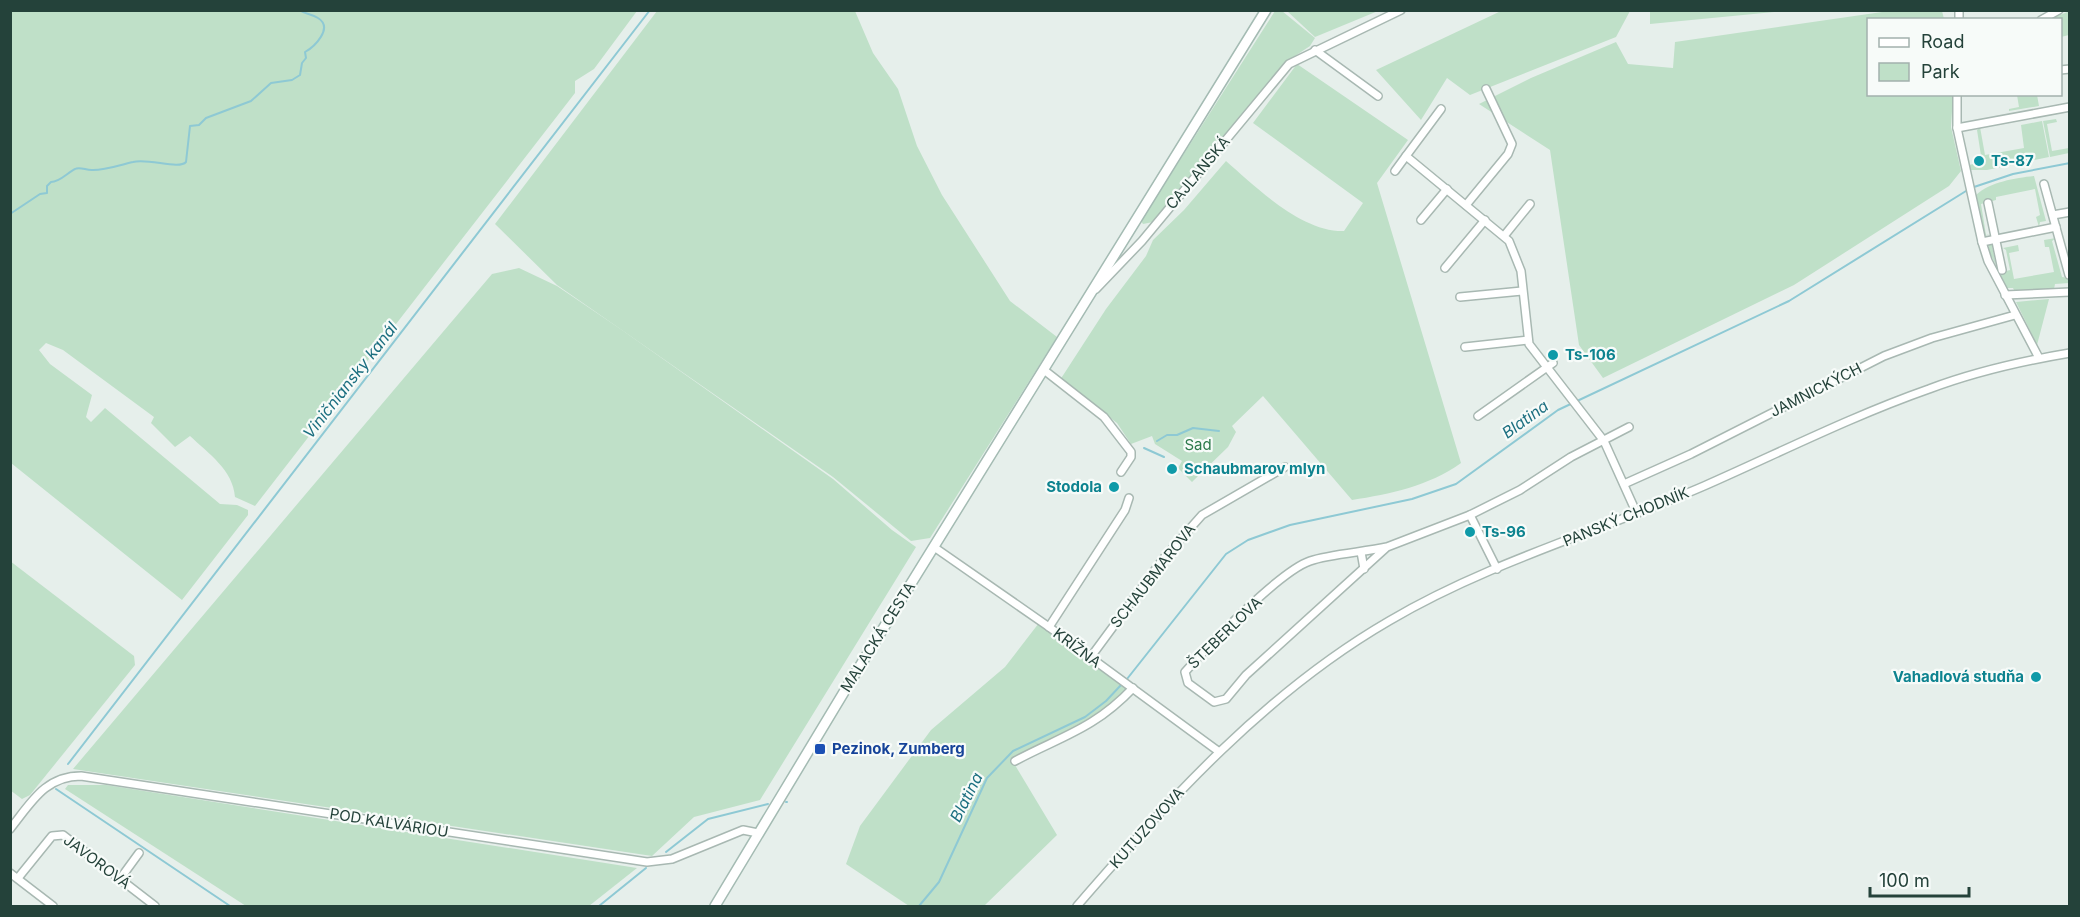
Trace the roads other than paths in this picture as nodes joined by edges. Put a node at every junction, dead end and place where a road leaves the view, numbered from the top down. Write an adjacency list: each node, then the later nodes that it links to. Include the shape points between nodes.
1 (1266, 10): 24 (main road)
2 (1401, 10): 5 (street, CAJLANSKÁ)
3 (2059, 10): 4 (street)
4 (2045, 18)
5 (1315, 50): 7 (street); 27 (street, CAJLANSKÁ, via 1289,64)
6 (1486, 89): 18 (street, via 1512,144)
7 (1378, 96)
8 (1957, 96): 11 (street)
9 (2070, 107): 11 (street)
10 (1441, 109): 12 (street)
11 (1957, 128): 28 (street)
12 (1406, 156): 13 (street); 15 (street)
13 (1395, 171)
14 (2044, 184): 20 (street)
15 (1447, 189): 18 (street); 21 (street)
16 (1988, 203): 26 (street)
17 (1530, 204): 25 (street)
18 (1466, 205): 22 (street)
19 (2070, 212): 20 (street)
20 (2053, 215): 23 (street)
21 (1421, 219)
22 (1485, 220): 25 (street); 31 (street)
23 (2056, 227): 26 (street); 30 (street)
24 (1129, 233): 27 (street); 36 (main road)
25 (1504, 236): 34 (street, via 1519,261)
26 (1995, 239): 28 (street); 32 (street)
27 (1142, 241): 36 (street, CAJLANSKÁ)
28 (1982, 242): 37 (street)
29 (2070, 243): 30 (street)
30 (2061, 245): 33 (street)
31 (1445, 268)
32 (2002, 270)
33 (2069, 274)
34 (1522, 291): 38 (street); 40 (street)
35 (2070, 292): 37 (street)
36 (1092, 293): 45 (main road)
37 (2005, 295): 39 (street)
38 (1460, 297)
39 (2014, 315): 43 (street); 51 (street, JAMNICKÝCH, via 1884,356)
40 (1528, 340): 41 (street); 44 (street)
41 (1465, 347)
42 (2070, 353): 43 (street, PANSKÝ CHODNÍK)
43 (2038, 358): 53 (street, PANSKÝ CHODNÍK, via 1930,388)
44 (1550, 365): 46 (street); 48 (street)
45 (1044, 370): 50 (street, via 1104,417 1131,452); 55 (main road, MALACKÁ CESTA)
46 (1478, 416)
47 (1629, 427): 48 (street, ŠTEBERLOVA)
48 (1604, 441): 51 (street); 54 (street, ŠTEBERLOVA)
49 (1285, 467): 61 (street, SCHAUBMAROVA, via 1202,515 1163,559)
50 (1121, 472)
51 (1624, 484): 53 (street)
52 (1129, 498): 60 (street)
53 (1636, 514): 59 (street, PANSKÝ CHODNÍK)
54 (1470, 515): 56 (street, ŠTEBERLOVA); 59 (street)
55 (934, 547): 60 (street, KRÍŽNA); 66 (main road, MALACKÁ CESTA)
56 (1388, 547): 57 (street, ŠTEBERLOVA); 58 (street, ŠTEBERLOVA)
57 (1361, 552): 58 (street); 58 (street, ŠTEBERLOVA, via 1310,561 1292,571 1213,641 1185,672 1188,683 1214,702 1226,699 1246,675)
58 (1364, 569)
59 (1497, 569): 63 (street, PANSKÝ CHODNÍK, via 1390,620 1345,647 1301,679)
60 (1049, 627): 61 (street, KRÍŽNA)
61 (1090, 658): 62 (street, KRÍŽNA)
62 (1132, 688): 63 (street, KRÍŽNA); 64 (street, via 1101,718)
63 (1218, 751): 74 (street, KUTUZOVOVA)
64 (1015, 760)
65 (10, 828): 66 (street, POD KALVÁRIOU, via 50,783 81,776 647,862 672,860 743,830)
66 (758, 833): 73 (main road, MALACKÁ CESTA)
67 (139, 854): 70 (street)
68 (10, 873): 69 (street)
69 (18, 878): 70 (street, JAVOROVÁ, via 52,836 58,834); 71 (street)
70 (120, 879): 72 (street, JAVOROVÁ)
71 (53, 906)
72 (155, 906)
73 (715, 906)
74 (1077, 906)

